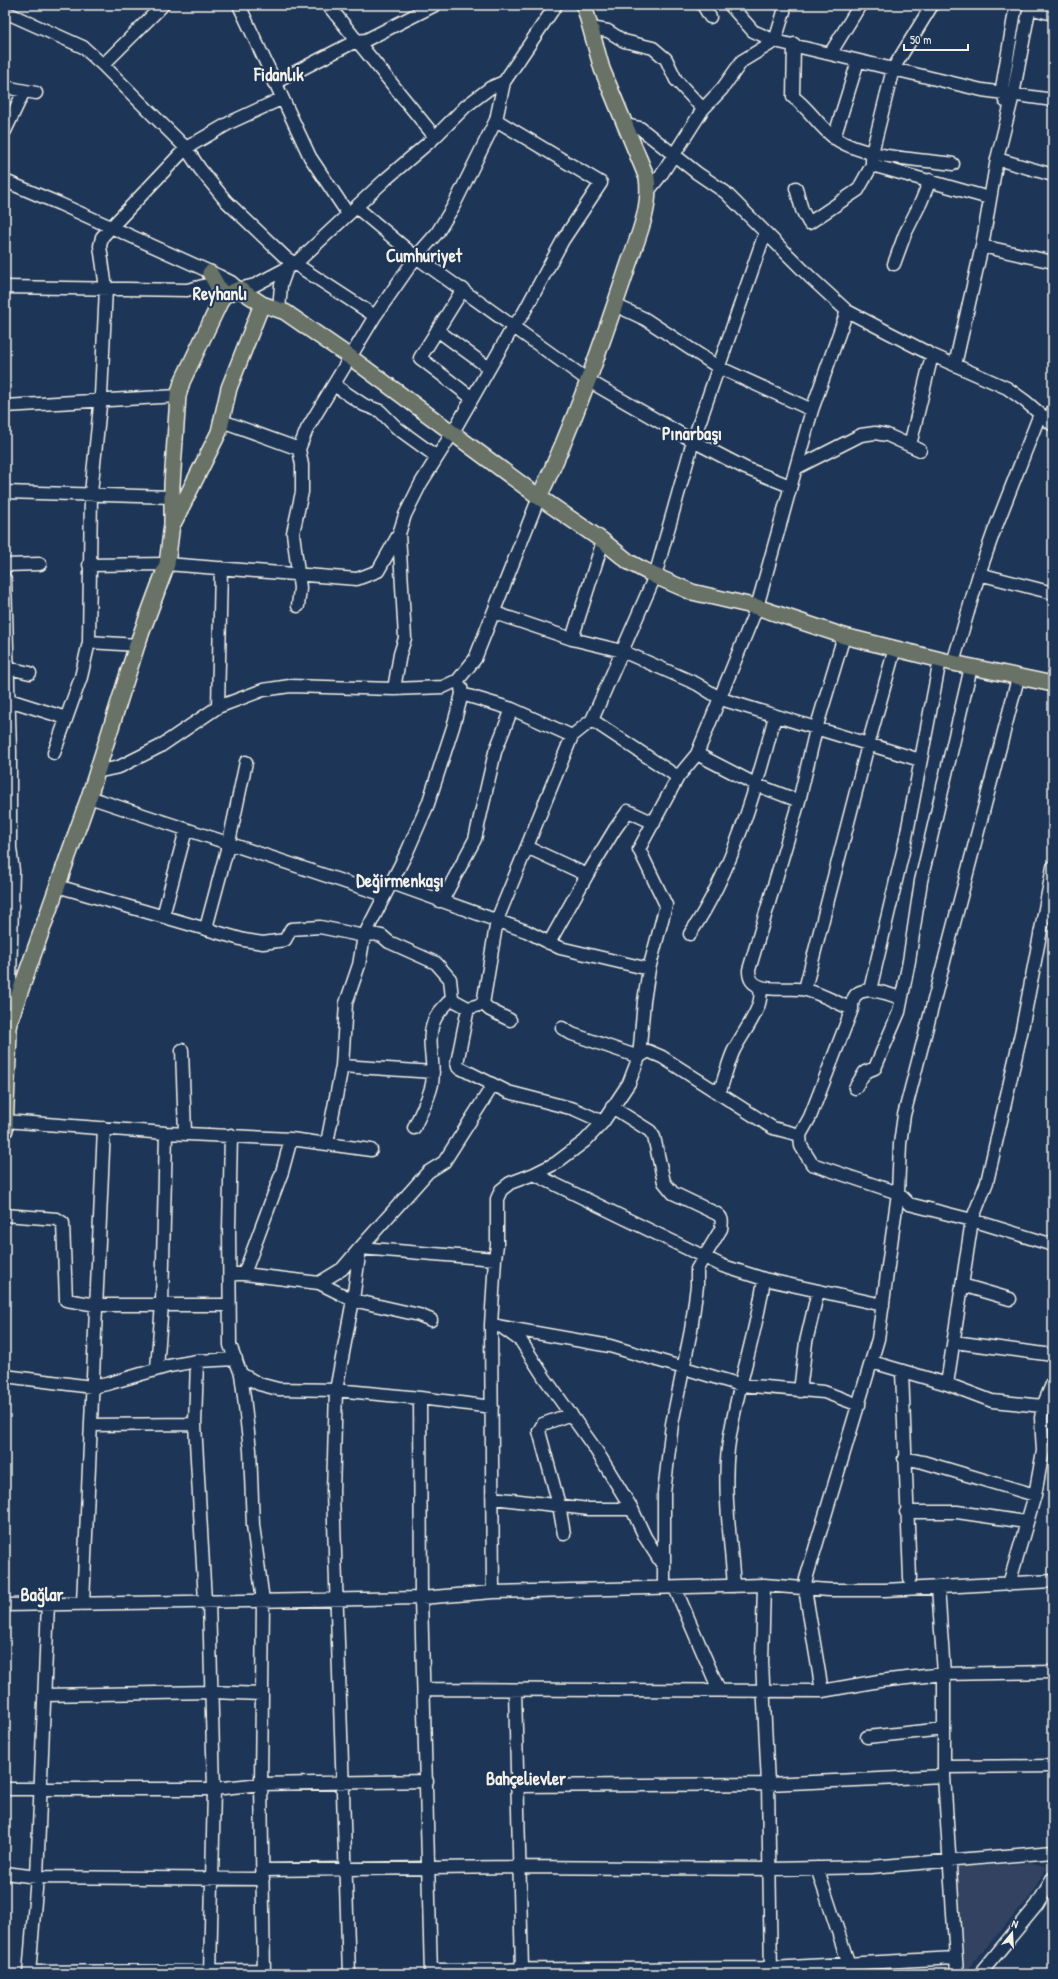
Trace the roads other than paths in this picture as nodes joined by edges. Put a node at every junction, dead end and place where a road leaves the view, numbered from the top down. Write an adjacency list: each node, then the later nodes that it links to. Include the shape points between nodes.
1 (162, 5): 23 (street)
2 (239, 5): 26 (street)
3 (328, 5): 18 (street)
4 (434, 5): 12 (street)
5 (556, 5): 25 (street)
6 (584, 5): 17 (main road)
7 (730, 5): 19 (street, via 752,31)
8 (786, 5): 19 (street)
9 (860, 5): 21 (street)
10 (932, 5): 24 (street)
11 (1016, 5): 16 (street)
12 (416, 9): 18 (street, via 366,40)
13 (1029, 10): 15 (street); 16 (street); 28 (street)
14 (5, 12): 23 (street, via 83,47)
15 (1053, 14)
16 (1013, 18): 28 (street, via 1002,88)
17 (591, 28): 31 (street, via 608,31 624,41 653,48 666,59 676,80); 33 (main road, via 602,69)
18 (356, 41): 26 (street); 35 (street)
19 (775, 41): 20 (street); 31 (street, via 742,61 722,89)
20 (794, 44): 21 (street); 36 (street, via 793,97)
21 (830, 54): 22 (street)
22 (858, 61): 24 (street); 36 (street)
23 (103, 65): 37 (street)
24 (893, 69): 28 (street); 39 (street)
25 (504, 82): 32 (street); 35 (street, via 490,88 466,106)
26 (274, 83): 29 (street)
27 (5, 87): 34 (street, via 30,92)
28 (1008, 94): 30 (street); 40 (street, via 1007,116)
29 (281, 99): 37 (street, via 230,122); 48 (street, via 310,157)
30 (1053, 100)
31 (703, 109): 38 (street)
32 (496, 120): 52 (street, via 453,207 437,233); 66 (street, via 601,183 563,240 523,314)
33 (626, 125): 38 (street, via 640,128); 46 (main road, via 647,178)
34 (5, 131)
35 (435, 137): 48 (street)
36 (834, 138): 39 (street)
37 (186, 148): 49 (street); 55 (street, via 200,170 226,201 286,258)
38 (673, 154): 46 (street, via 662,175); 50 (street, via 725,192)
39 (872, 159): 41 (street); 43 (street); 45 (street, via 858,190 810,223 802,210)
40 (997, 159): 42 (street); 47 (street)
41 (953, 164)
42 (1053, 175)
43 (930, 180): 47 (street); 54 (street)
44 (5, 181): 49 (street)
45 (796, 188)
46 (649, 190): 62 (main road, via 647,207)
47 (989, 198): 51 (street)
48 (352, 211): 52 (street); 55 (street)
49 (110, 227): 56 (street); 58 (street, via 100,246)
50 (765, 233): 64 (street); 71 (street)
51 (982, 246): 53 (street); 70 (street)
52 (416, 257): 60 (street); 65 (street)
53 (1053, 262)
54 (894, 264)
55 (291, 266): 59 (street, via 256,285); 63 (street, via 281,285); 65 (street)
56 (216, 284): 58 (street, via 187,290); 59 (main road); 59 (street, via 232,282); 75 (main road)
57 (5, 287): 58 (street)
58 (106, 288): 77 (street)
59 (239, 289): 61 (main road)
60 (463, 289): 66 (street); 67 (street)
61 (262, 304): 63 (main road); 82 (main road, via 230,388)
62 (615, 305): 71 (street, via 645,319); 73 (main road)
63 (279, 310): 69 (main road)
64 (847, 311): 68 (street); 79 (street)
65 (375, 316): 69 (street)
66 (513, 327): 72 (street); 73 (street)
67 (437, 330): 72 (street); 76 (street, via 420,358)
68 (932, 355): 70 (street); 87 (street, via 915,447 887,435 861,435)
69 (350, 357): 74 (street); 83 (main road)
70 (955, 365): 80 (street, via 1006,388)
71 (718, 367): 79 (street); 84 (street)
72 (489, 368): 76 (street)
73 (589, 381): 84 (street); 92 (main road)
74 (334, 385): 85 (street, via 307,429); 86 (street, via 380,411 397,428)
75 (178, 396): 77 (street); 91 (main road)
76 (472, 398): 83 (street)
77 (100, 400): 78 (street); 90 (street)
78 (5, 406)
79 (812, 410): 87 (street)
80 (1040, 414): 81 (street); 101 (street, via 992,534)
81 (1052, 419)
82 (222, 421): 85 (street); 93 (main road, via 214,443)
83 (453, 432): 86 (street); 92 (main road)
84 (693, 441): 88 (street, via 745,468); 103 (street)
85 (299, 448): 102 (street, via 302,492 293,533)
86 (437, 457): 94 (street, via 405,515)
87 (798, 467): 88 (street)
88 (790, 486): 107 (street)
89 (5, 492): 90 (street)
90 (91, 493): 91 (street); 99 (street)
91 (172, 497): 93 (main road)
92 (539, 497): 95 (main road); 108 (street)
93 (172, 524): 97 (main road)
94 (399, 534): 102 (street, via 378,571 365,577); 123 (street, via 405,638)
95 (603, 542): 103 (main road, via 629,562); 111 (street)
96 (40, 564): 98 (street)
97 (167, 564): 99 (street); 100 (street); 113 (main road)
98 (5, 565)
99 (89, 565): 112 (street)
100 (221, 568): 102 (street); 127 (street)
101 (979, 574): 105 (street); 116 (street)
102 (298, 575): 106 (street)
103 (655, 576): 107 (main road, via 692,592); 115 (street)
104 (5, 579): 109 (street)
105 (1053, 593)
106 (298, 606)
107 (756, 607): 110 (main road); 125 (street)
108 (495, 613): 111 (street); 121 (street, via 475,659)
109 (6, 636): 118 (street)
110 (844, 636): 114 (main road); 132 (street)
111 (572, 639): 115 (street)
112 (89, 642): 113 (street); 130 (street, via 82,677)
113 (137, 645): 140 (main road)
114 (895, 648): 116 (main road); 135 (street)
115 (622, 651): 125 (street, via 697,684); 131 (street)
116 (946, 662): 117 (main road); 138 (street)
117 (971, 667): 120 (main road); 168 (street, via 921,882)
118 (8, 668): 119 (street); 126 (street)
119 (30, 673)
120 (1018, 678): 122 (main road); 197 (street, via 904,1115)
121 (458, 680): 123 (street, via 443,686); 124 (street)
122 (1053, 684)
123 (394, 689): 127 (street, via 290,686 263,690)
124 (462, 694): 128 (street); 152 (street, via 428,804)
125 (721, 699): 129 (street); 137 (street)
126 (9, 700): 130 (street); 133 (street)
127 (218, 707): 140 (street, via 159,746 119,767)
128 (512, 709): 134 (street); 155 (street, via 495,752 475,839 443,899)
129 (775, 716): 132 (street); 142 (street)
130 (66, 718): 136 (street)
131 (592, 720): 134 (street); 141 (street)
132 (816, 729): 135 (street); 144 (street)
133 (7, 733): 149 (street, via 10,848)
134 (572, 736): 148 (street)
135 (868, 745): 138 (street); 165 (street)
136 (54, 753)
137 (697, 754): 141 (street); 142 (street)
138 (920, 760): 166 (street, via 905,843)
139 (246, 762): 147 (street)
140 (96, 772): 143 (main road)
141 (678, 777): 145 (street)
142 (757, 785): 144 (street); 159 (street, via 718,888)
143 (89, 797): 146 (street); 153 (main road)
144 (799, 801): 164 (street, via 749,970 748,976)
145 (654, 823): 151 (street, via 628,811); 162 (street, via 639,849 666,905)
146 (186, 830): 147 (street); 156 (street)
147 (229, 842): 154 (street); 158 (street)
148 (527, 847): 151 (street); 157 (street)
149 (8, 863): 163 (street)
150 (1053, 867): 199 (street, via 1022,1029 991,1167)
151 (587, 875): 161 (street)
152 (392, 883): 154 (street); 155 (street)
153 (57, 886): 156 (street); 173 (main road)
154 (384, 895): 160 (street)
155 (439, 901): 157 (street)
156 (163, 916): 158 (street)
157 (497, 920): 161 (street); 169 (street)
158 (206, 928): 160 (street, via 244,940 264,943 285,940 291,929 320,927)
159 (690, 934)
160 (364, 936): 167 (street, via 382,936 389,942 436,962 450,979); 178 (street, via 359,965 346,1003)
161 (549, 943): 162 (street, via 571,952)
162 (649, 969): 177 (street)
163 (8, 981): 173 (street)
164 (758, 986): 165 (street); 182 (street, via 761,991 760,1001 733,1052)
165 (806, 989): 171 (street)
166 (870, 990): 168 (street); 171 (street, via 856,994 852,1001)
167 (452, 998): 170 (street); 179 (street, via 436,1017 431,1031)
168 (901, 998): 181 (street, via 899,1012 875,1068 865,1072)
169 (483, 1004): 170 (street); 172 (street)
170 (468, 1008): 180 (street, via 458,1067)
171 (852, 1009): 192 (street)
172 (510, 1020)
173 (9, 1023): 175 (main road); 184 (main road)
174 (562, 1028): 177 (street, via 572,1034)
175 (5, 1043)
176 (182, 1050): 190 (street)
177 (639, 1057): 182 (street, via 648,1052 662,1057); 183 (street, via 629,1083)
178 (342, 1066): 179 (street); 194 (street)
179 (433, 1072): 187 (street, via 431,1086)
180 (493, 1085): 185 (street, via 508,1092 574,1109); 201 (street, via 444,1162 428,1172)
181 (855, 1088)
182 (719, 1094): 192 (street, via 773,1128)
183 (612, 1107): 185 (street); 202 (street, via 650,1131 654,1137 667,1188 721,1217 721,1229)
184 (5, 1121): 186 (street); 188 (main road)
185 (603, 1122): 196 (street, via 586,1141 556,1163)
186 (104, 1128): 189 (street); 213 (street)
187 (414, 1128)
188 (5, 1130)
189 (166, 1133): 190 (street); 212 (street)
190 (185, 1133): 191 (street)
191 (231, 1135): 193 (street); 204 (street)
192 (800, 1136): 197 (street, via 801,1146 812,1164)
193 (291, 1139): 194 (street); 205 (street, via 282,1172)
194 (327, 1143): 195 (street)
195 (371, 1150)
196 (534, 1174): 202 (street); 203 (street, via 510,1183 501,1190 497,1199 497,1245)
197 (898, 1193): 199 (street, via 909,1204); 215 (street)
198 (5, 1215): 213 (street, via 57,1219 63,1222 66,1300)
199 (972, 1220): 200 (street); 208 (street)
200 (1053, 1245)
201 (360, 1248): 203 (street); 207 (street, via 342,1269); 211 (street)
202 (704, 1256): 206 (street, via 723,1266); 224 (street, via 697,1269 697,1286)
203 (494, 1259): 217 (street)
204 (230, 1274): 205 (street); 214 (street)
205 (244, 1274): 207 (street)
206 (764, 1279): 209 (street); 230 (street)
207 (319, 1283): 211 (street)
208 (962, 1285): 210 (street); 218 (street)
209 (818, 1291): 215 (street); 233 (street, via 806,1342)
210 (1010, 1299)
211 (353, 1300): 216 (street); 232 (street)
212 (162, 1304): 213 (street); 214 (street); 223 (street)
213 (96, 1305): 231 (street)
214 (229, 1305): 220 (street, via 230,1345)
215 (883, 1305): 222 (street)
216 (431, 1320)
217 (496, 1326): 224 (street, via 610,1346); 237 (street); 238 (street, via 521,1341)
218 (954, 1342): 219 (street); 229 (street)
219 (1053, 1355)
220 (236, 1359): 221 (street); 226 (street)
221 (197, 1361): 223 (street); 239 (street)
222 (872, 1362): 225 (street); 235 (street)
223 (157, 1368): 231 (street)
224 (684, 1368): 230 (street); 249 (street, via 672,1424 664,1493)
225 (902, 1371): 229 (street); 241 (street)
226 (241, 1374): 232 (street, via 259,1384 278,1389); 263 (street, via 250,1450 253,1524)
227 (5, 1376): 231 (street)
228 (1053, 1382): 236 (street)
229 (948, 1384): 236 (street, via 992,1400)
230 (741, 1385): 233 (street); 254 (street, via 728,1448 726,1473)
231 (92, 1387): 240 (street)
232 (336, 1390): 234 (street); 261 (street, via 332,1492)
233 (800, 1391): 235 (street, via 824,1392)
234 (420, 1398): 237 (street); 260 (street)
235 (859, 1405): 257 (street, via 808,1569)
236 (1043, 1406): 242 (street, via 1043,1451)
237 (492, 1407): 243 (street)
238 (571, 1414): 244 (street, via 543,1424 540,1431); 245 (street)
239 (194, 1424): 240 (street); 262 (street)
240 (91, 1425): 265 (street)
241 (904, 1458): 242 (street); 246 (street)
242 (1035, 1495): 247 (street)
243 (493, 1498): 244 (street); 258 (street)
244 (559, 1505): 245 (street, via 589,1509); 248 (street)
245 (632, 1509): 249 (street)
246 (906, 1512): 247 (street, via 958,1512); 250 (street)
247 (1026, 1522): 252 (street)
248 (564, 1534)
249 (664, 1568): 256 (street)
250 (910, 1578)
251 (1053, 1581): 252 (street)
252 (1009, 1584): 255 (street)
253 (764, 1585): 254 (street); 257 (street); 272 (street)
254 (734, 1586): 256 (street)
255 (938, 1587): 257 (street, via 829,1590); 268 (street)
256 (669, 1588): 258 (street); 271 (street)
257 (805, 1588): 273 (street)
258 (493, 1592): 260 (street)
259 (5, 1597): 266 (street)
260 (421, 1598): 261 (street); 269 (street)
261 (336, 1600): 263 (street); 282 (street)
262 (207, 1601): 263 (street); 265 (street); 274 (street)
263 (263, 1601): 275 (street)
264 (48, 1603): 265 (street); 266 (street); 276 (street)
265 (83, 1603)
266 (11, 1605)
267 (1053, 1672): 268 (street)
268 (944, 1674): 273 (street, via 879,1681); 277 (street)
269 (424, 1689): 270 (street); 281 (street)
270 (515, 1690): 271 (street); 285 (street)
271 (719, 1690): 272 (street)
272 (763, 1690): 273 (street); 284 (street)
273 (822, 1691)
274 (212, 1692): 275 (street); 276 (street); 286 (street)
275 (261, 1694): 283 (street)
276 (44, 1695): 288 (street)
277 (944, 1728): 278 (street); 280 (street)
278 (867, 1737)
279 (1053, 1766): 280 (street)
280 (944, 1771): 284 (street); 290 (street)
281 (427, 1781): 282 (street); 293 (street)
282 (343, 1782): 283 (street); 295 (street)
283 (261, 1784): 286 (street); 297 (street)
284 (768, 1784): 285 (street); 294 (street)
285 (518, 1786): 291 (street)
286 (214, 1788): 288 (street); 299 (street)
287 (5, 1789): 288 (street)
288 (40, 1789): 298 (street)
289 (1053, 1852): 290 (street)
290 (950, 1861): 292 (street); 301 (street)
291 (520, 1867): 293 (street); 294 (street); 302 (street)
292 (817, 1868): 294 (street); 303 (street)
293 (429, 1869): 295 (street); 307 (street)
294 (770, 1869): 304 (street)
295 (346, 1870): 297 (street); 309 (street)
296 (5, 1873): 298 (street)
297 (263, 1875): 299 (street); 306 (street)
298 (37, 1877): 299 (street); 308 (street)
299 (213, 1878): 305 (street)
300 (1052, 1882): 311 (street, via 1037,1905)
301 (955, 1958): 303 (street); 310 (street)
302 (522, 1969): 304 (street); 307 (street)
303 (850, 1969): 304 (street)
304 (771, 1971)
305 (210, 1972): 306 (street); 308 (street)
306 (264, 1972)
307 (431, 1972)
308 (29, 1973)
309 (349, 1974)
310 (957, 1974)
311 (980, 1974)

